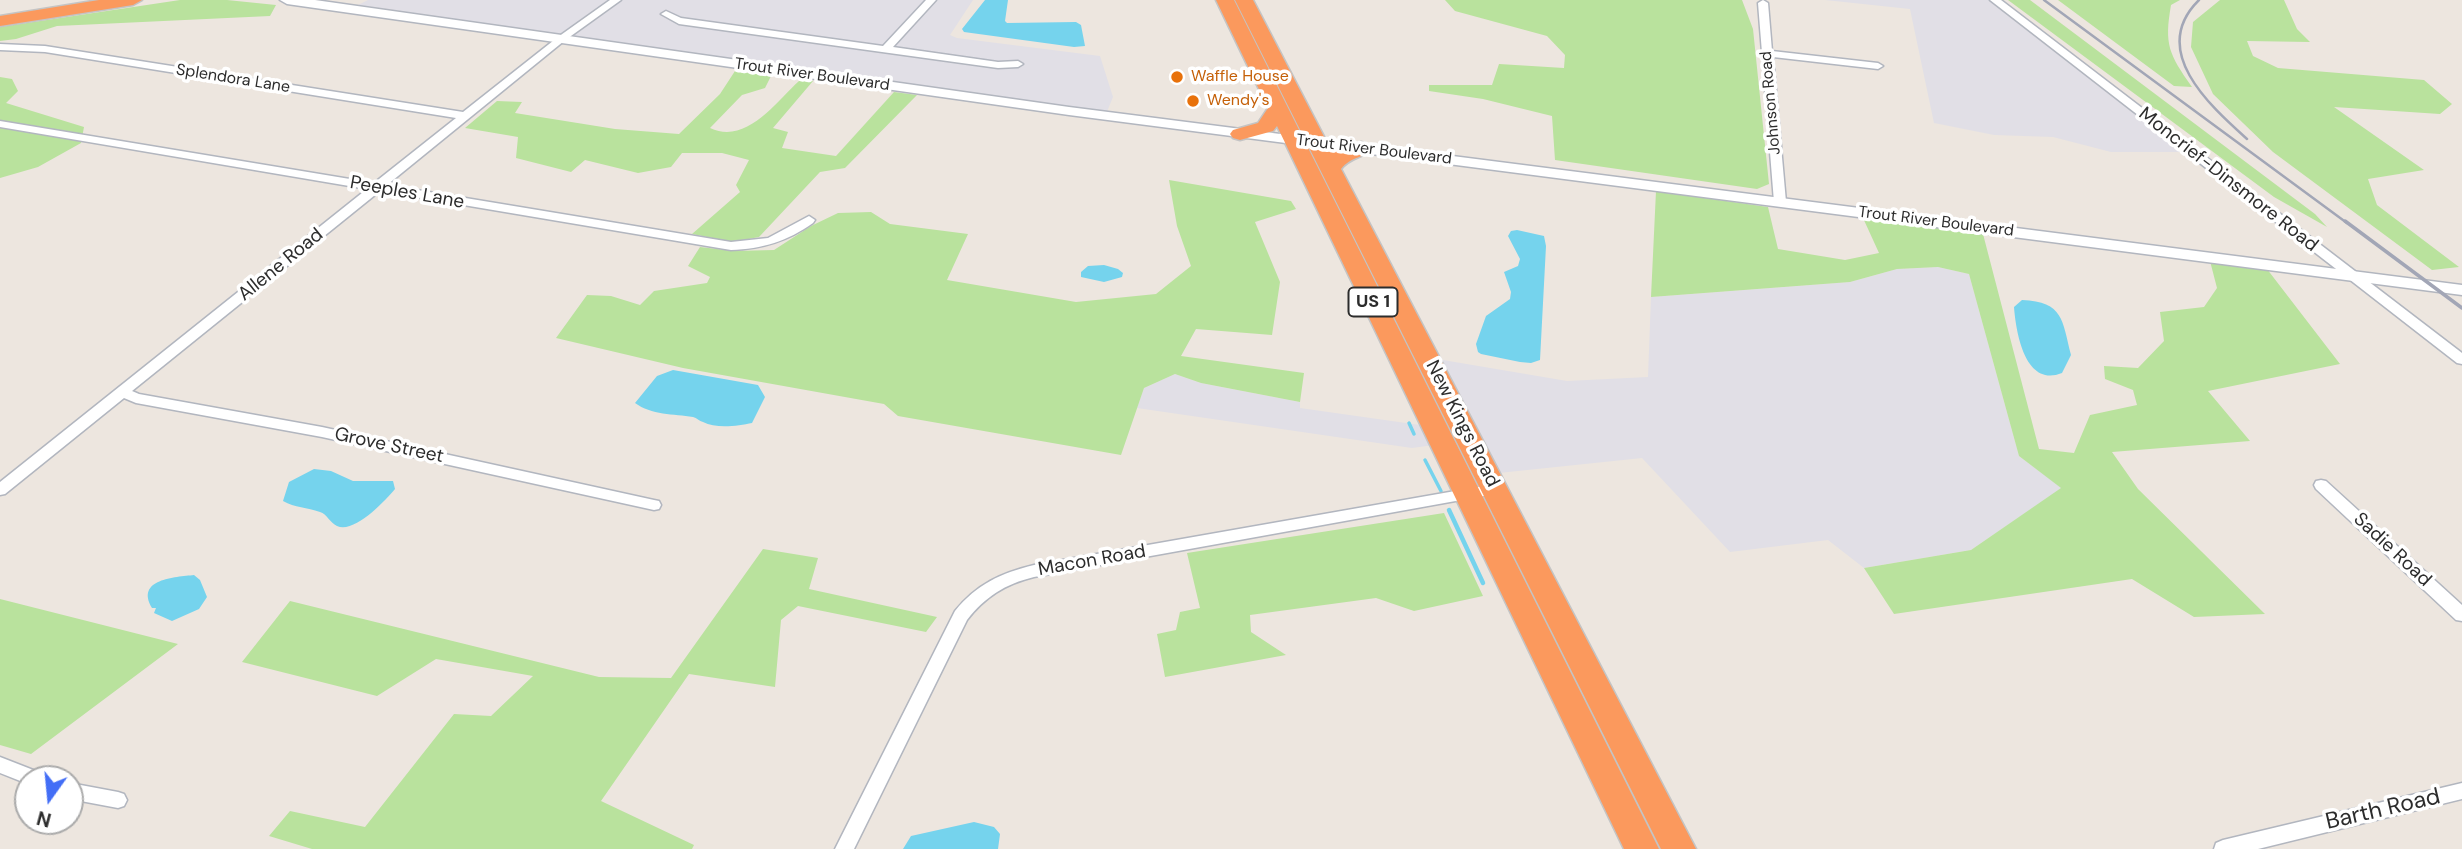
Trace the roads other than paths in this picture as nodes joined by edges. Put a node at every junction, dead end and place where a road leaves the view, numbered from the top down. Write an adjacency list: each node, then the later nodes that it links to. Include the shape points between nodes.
1 (37, 0): 10 (highway)
2 (133, 0): 12 (highway)
3 (287, 0): 13 (street, Trout River Boulevard)
4 (616, 0): 13 (street, Allene Road)
5 (930, 0): 15 (street)
6 (1225, 0): 19 (highway, New Kings Road / US 1)
7 (1244, 0): 24 (highway, New Kings Road / US 1)
8 (1995, 0): 30 (street, Moncrief-Dinsmore Road)
9 (1763, 3): 16 (street, Johnson Road)
10 (0, 6)
11 (666, 14): 15 (street, via 678,21)
12 (0, 21)
13 (561, 39): 20 (street, Allene Road); 22 (street, Trout River Boulevard)
14 (0, 47): 20 (street, Splendora Lane, via 45,49)
15 (886, 49): 17 (street)
16 (1767, 53): 18 (street); 28 (street, Johnson Road)
17 (1018, 64)
18 (1878, 66)
19 (1277, 109): 22 (highway, via 1266,127); 23 (highway, New Kings Road / US 1)
20 (466, 116): 27 (street, Allene Road)
21 (0, 124): 27 (street, Peeples Lane)
22 (1240, 134): 23 (street, Trout River Boulevard)
23 (1292, 140): 24 (street, Trout River Boulevard); 32 (highway, New Kings Road / US 1, via 1336,228)
24 (1318, 144): 25 (street, Trout River Boulevard); 26 (highway, New Kings Road / US 1)
25 (1361, 148): 26 (highway, via 1340,155); 28 (street, Trout River Boulevard)
26 (1331, 169): 32 (highway, New Kings Road / US 1)
27 (377, 187): 29 (street, Peeples Lane, via 731,246 772,242); 34 (street, Allene Road)
28 (1780, 202): 30 (street, Trout River Boulevard)
29 (809, 220)
30 (2353, 276): 31 (street, Trout River Boulevard); 33 (street, Moncrief-Dinsmore Road)
31 (2462, 290)
32 (1399, 328): 37 (highway, New Kings Road / US 1); 37 (highway, New Kings Road / US 1, via 1422,374 1460,420)
33 (2462, 360)
34 (122, 392): 36 (street, Allene Road); 38 (street, Grove Street)
35 (2321, 485): 39 (street, Sadie Road)
36 (0, 490)
37 (1481, 491): 43 (street, Macon Road, via 1034,571 986,587 961,616); 44 (highway, New Kings Road / US 1); 45 (highway, New Kings Road / US 1)
38 (654, 505)
39 (2462, 615)
40 (2462, 792): 46 (street, Barth Road)
41 (84, 794): 42 (street)
42 (118, 800)
43 (844, 849)
44 (1642, 849)
45 (1679, 849)
46 (2223, 849)

